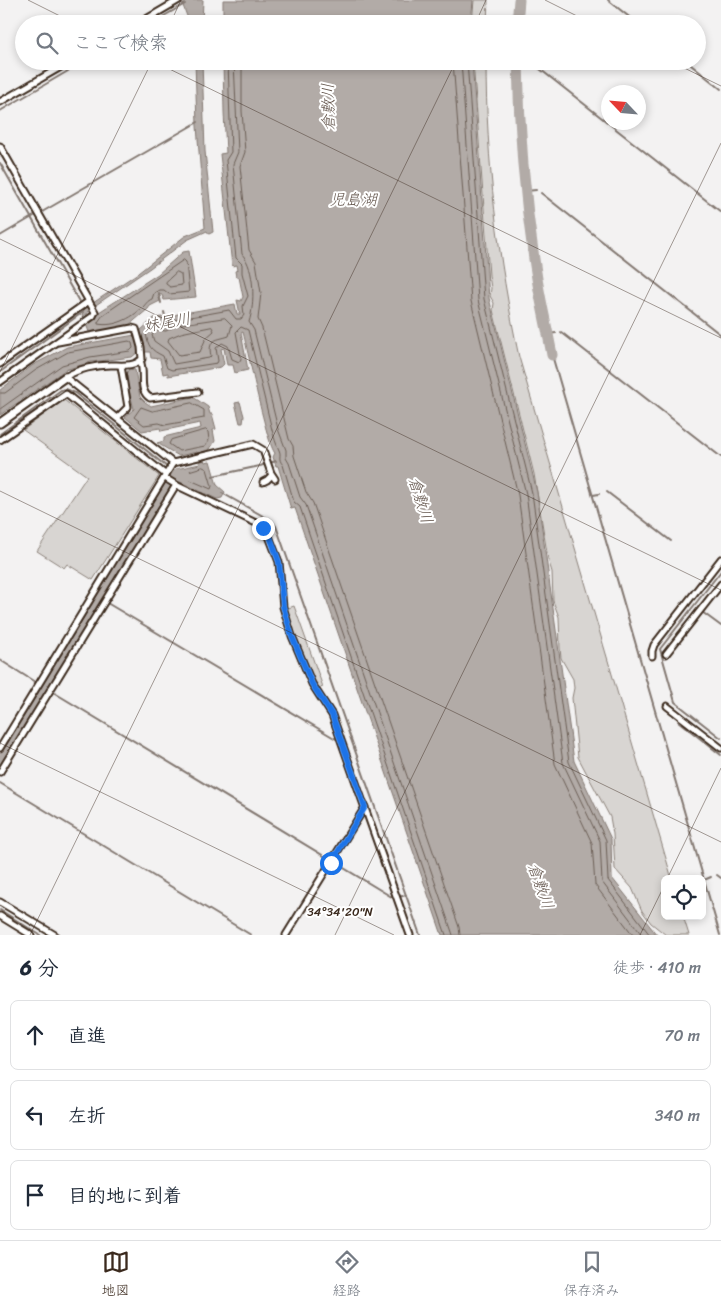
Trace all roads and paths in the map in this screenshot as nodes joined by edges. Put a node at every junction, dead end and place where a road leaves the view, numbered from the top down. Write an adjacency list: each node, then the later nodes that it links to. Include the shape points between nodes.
1 (179, 0): 2 (street)
2 (153, 15)
3 (55, 70): 4 (street)
4 (0, 102)
5 (0, 146): 6 (street)
6 (87, 304): 7 (street, via 95,312 93,316); 9 (street)
7 (58, 342): 8 (street, via 132,328 136,329 141,346); 12 (street)
8 (140, 360): 10 (street); 13 (street, via 146,396)
9 (0, 364)
10 (121, 366): 11 (street, via 79,370); 14 (street, via 128,407)
11 (65, 377): 14 (street); 15 (main road)
12 (0, 382)
13 (198, 392)
14 (117, 418): 17 (street)
15 (0, 422)
16 (0, 440): 18 (street, via 66,394)
17 (173, 463): 18 (street); 19 (street, via 248,444 263,450 265,455 272,475)
18 (167, 478): 20 (street); 25 (street)
19 (263, 482)
20 (176, 485): 30 (street); 31 (street, via 268,531 279,562 286,621 312,684 332,715)
21 (721, 559): 24 (street, via 654,645)
22 (721, 584): 23 (street)
23 (666, 654)
24 (652, 656)
25 (43, 682): 26 (street); 28 (street)
26 (50, 687)
27 (668, 706): 29 (street)
28 (0, 748)
29 (721, 748)
30 (0, 772)
31 (365, 807): 36 (street); 37 (street)
32 (0, 902): 35 (street)
33 (0, 916): 34 (street)
34 (30, 935)
35 (55, 935)
36 (286, 935)
37 (410, 935)

